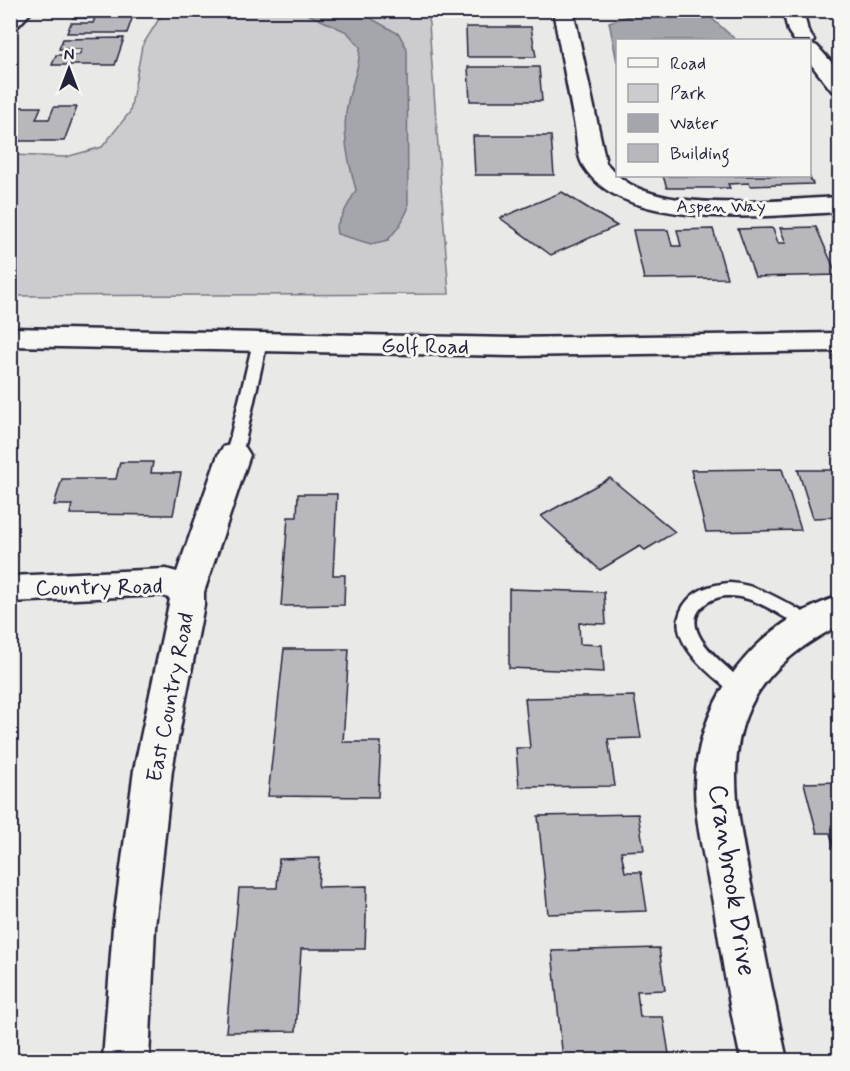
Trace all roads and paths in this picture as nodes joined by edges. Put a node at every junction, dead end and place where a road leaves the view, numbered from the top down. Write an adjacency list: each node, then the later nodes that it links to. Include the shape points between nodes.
1 (23, 10): 4 (street)
2 (563, 10): 8 (street, Aspen Way, via 594,165 609,182 649,202 683,208)
3 (793, 10): 5 (street)
4 (10, 23)
5 (803, 39)
6 (811, 51): 7 (street)
7 (840, 86)
8 (840, 204)
9 (10, 338): 10 (street, Golf Road)
10 (260, 342): 11 (street, Golf Road, via 584,347); 12 (lane, East Country Road)
11 (840, 342)
12 (234, 455): 14 (street, East Country Road)
13 (10, 589): 14 (street, Country Road, via 166,582)
14 (187, 592): 17 (street, East Country Road, via 153,770 134,927)
15 (824, 616): 16 (street, Cranbrook Drive, via 770,652); 16 (lane, via 741,590 709,593 697,600 688,611 688,637)
16 (740, 689): 18 (street, Cranbrook Drive, via 722,735 715,787 719,829)
17 (126, 1060)
18 (764, 1060)

